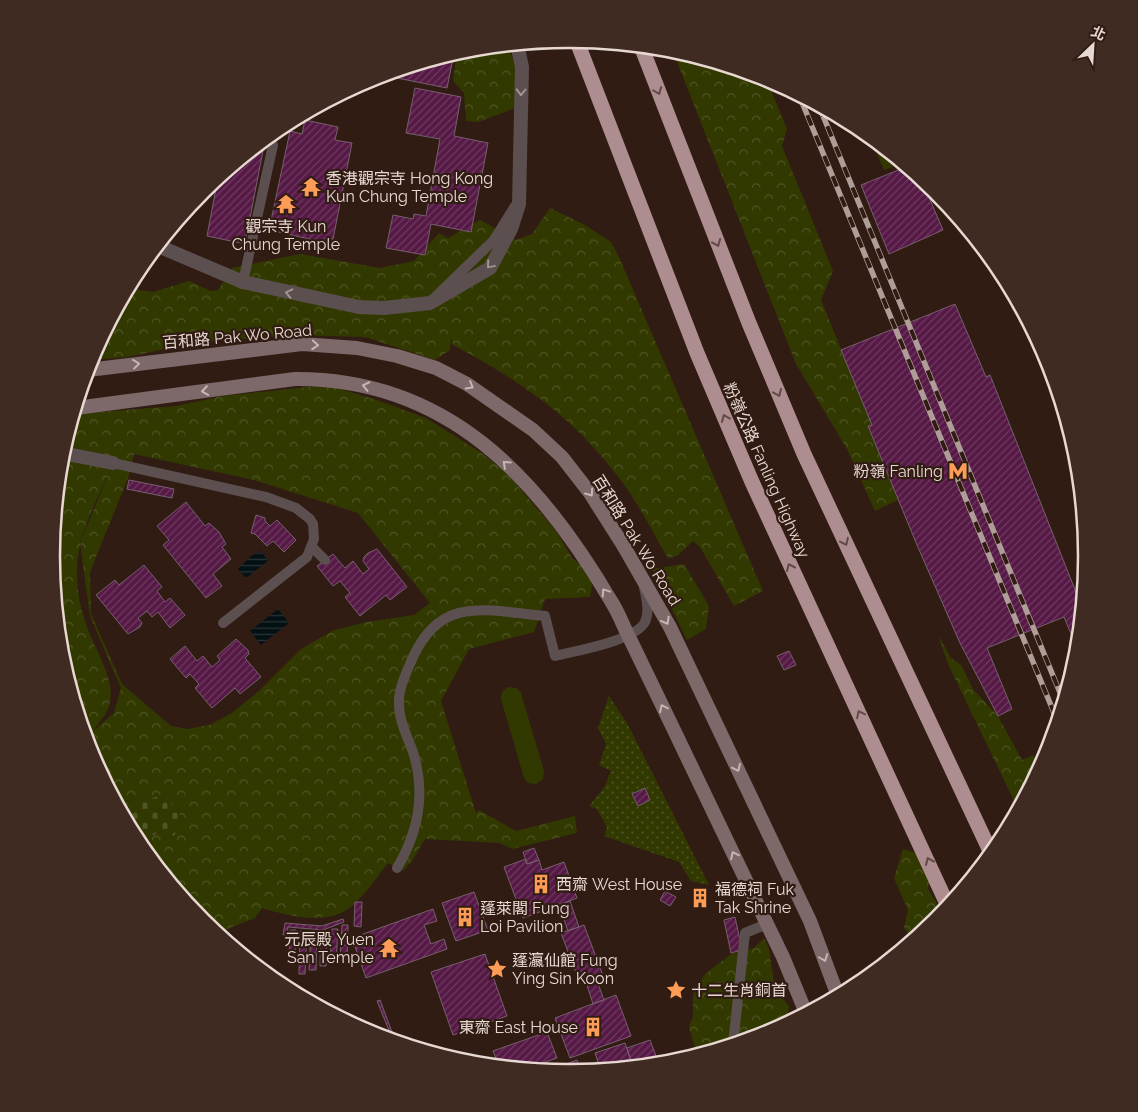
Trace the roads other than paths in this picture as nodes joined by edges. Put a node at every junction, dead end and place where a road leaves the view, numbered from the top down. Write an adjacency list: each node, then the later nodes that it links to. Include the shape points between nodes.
1 (580, 48): 18 (highway, 粉嶺公路 Fanling Highway, one-way to 1, via 752,482 698,354)
2 (518, 51): 6 (street, one-way to 6, via 522,67 519,198 511,229 490,268 430,303 384,308 359,307)
3 (643, 53): 16 (highway, one-way to 16, via 804,454)
4 (273, 145): 6 (lane)
5 (164, 249): 6 (street)
6 (243, 282)
7 (96, 369): 13 (main road, 百和路 Pak Wo Road, one-way to 13, via 302,344 357,348 436,368 502,406 562,457 590,493)
8 (83, 407): 15 (main road, one-way to 8, via 574,544 528,484 471,433 412,400 362,384 295,379)
9 (71, 455): 10 (street)
10 (113, 464): 11 (lane, via 250,493 296,508 313,524)
11 (312, 547): 12 (lane); 14 (lane, via 307,557)
12 (325, 560)
13 (642, 579): 15 (lane, via 648,614 639,630); 20 (main road, 百和路 Pak Wo Road, one-way to 20, via 670,627 807,915)
14 (223, 623)
15 (628, 635): 17 (lane, via 554,656 545,616 482,610 456,612 444,617 426,634 407,671 398,702 419,772 420,789 415,833); 19 (main road, one-way to 15)
16 (988, 844)
17 (397, 868)
18 (944, 898)
19 (767, 924): 21 (main road); 22 (lane, via 745,933)
20 (835, 989)
21 (804, 1007)
22 (734, 1037)

